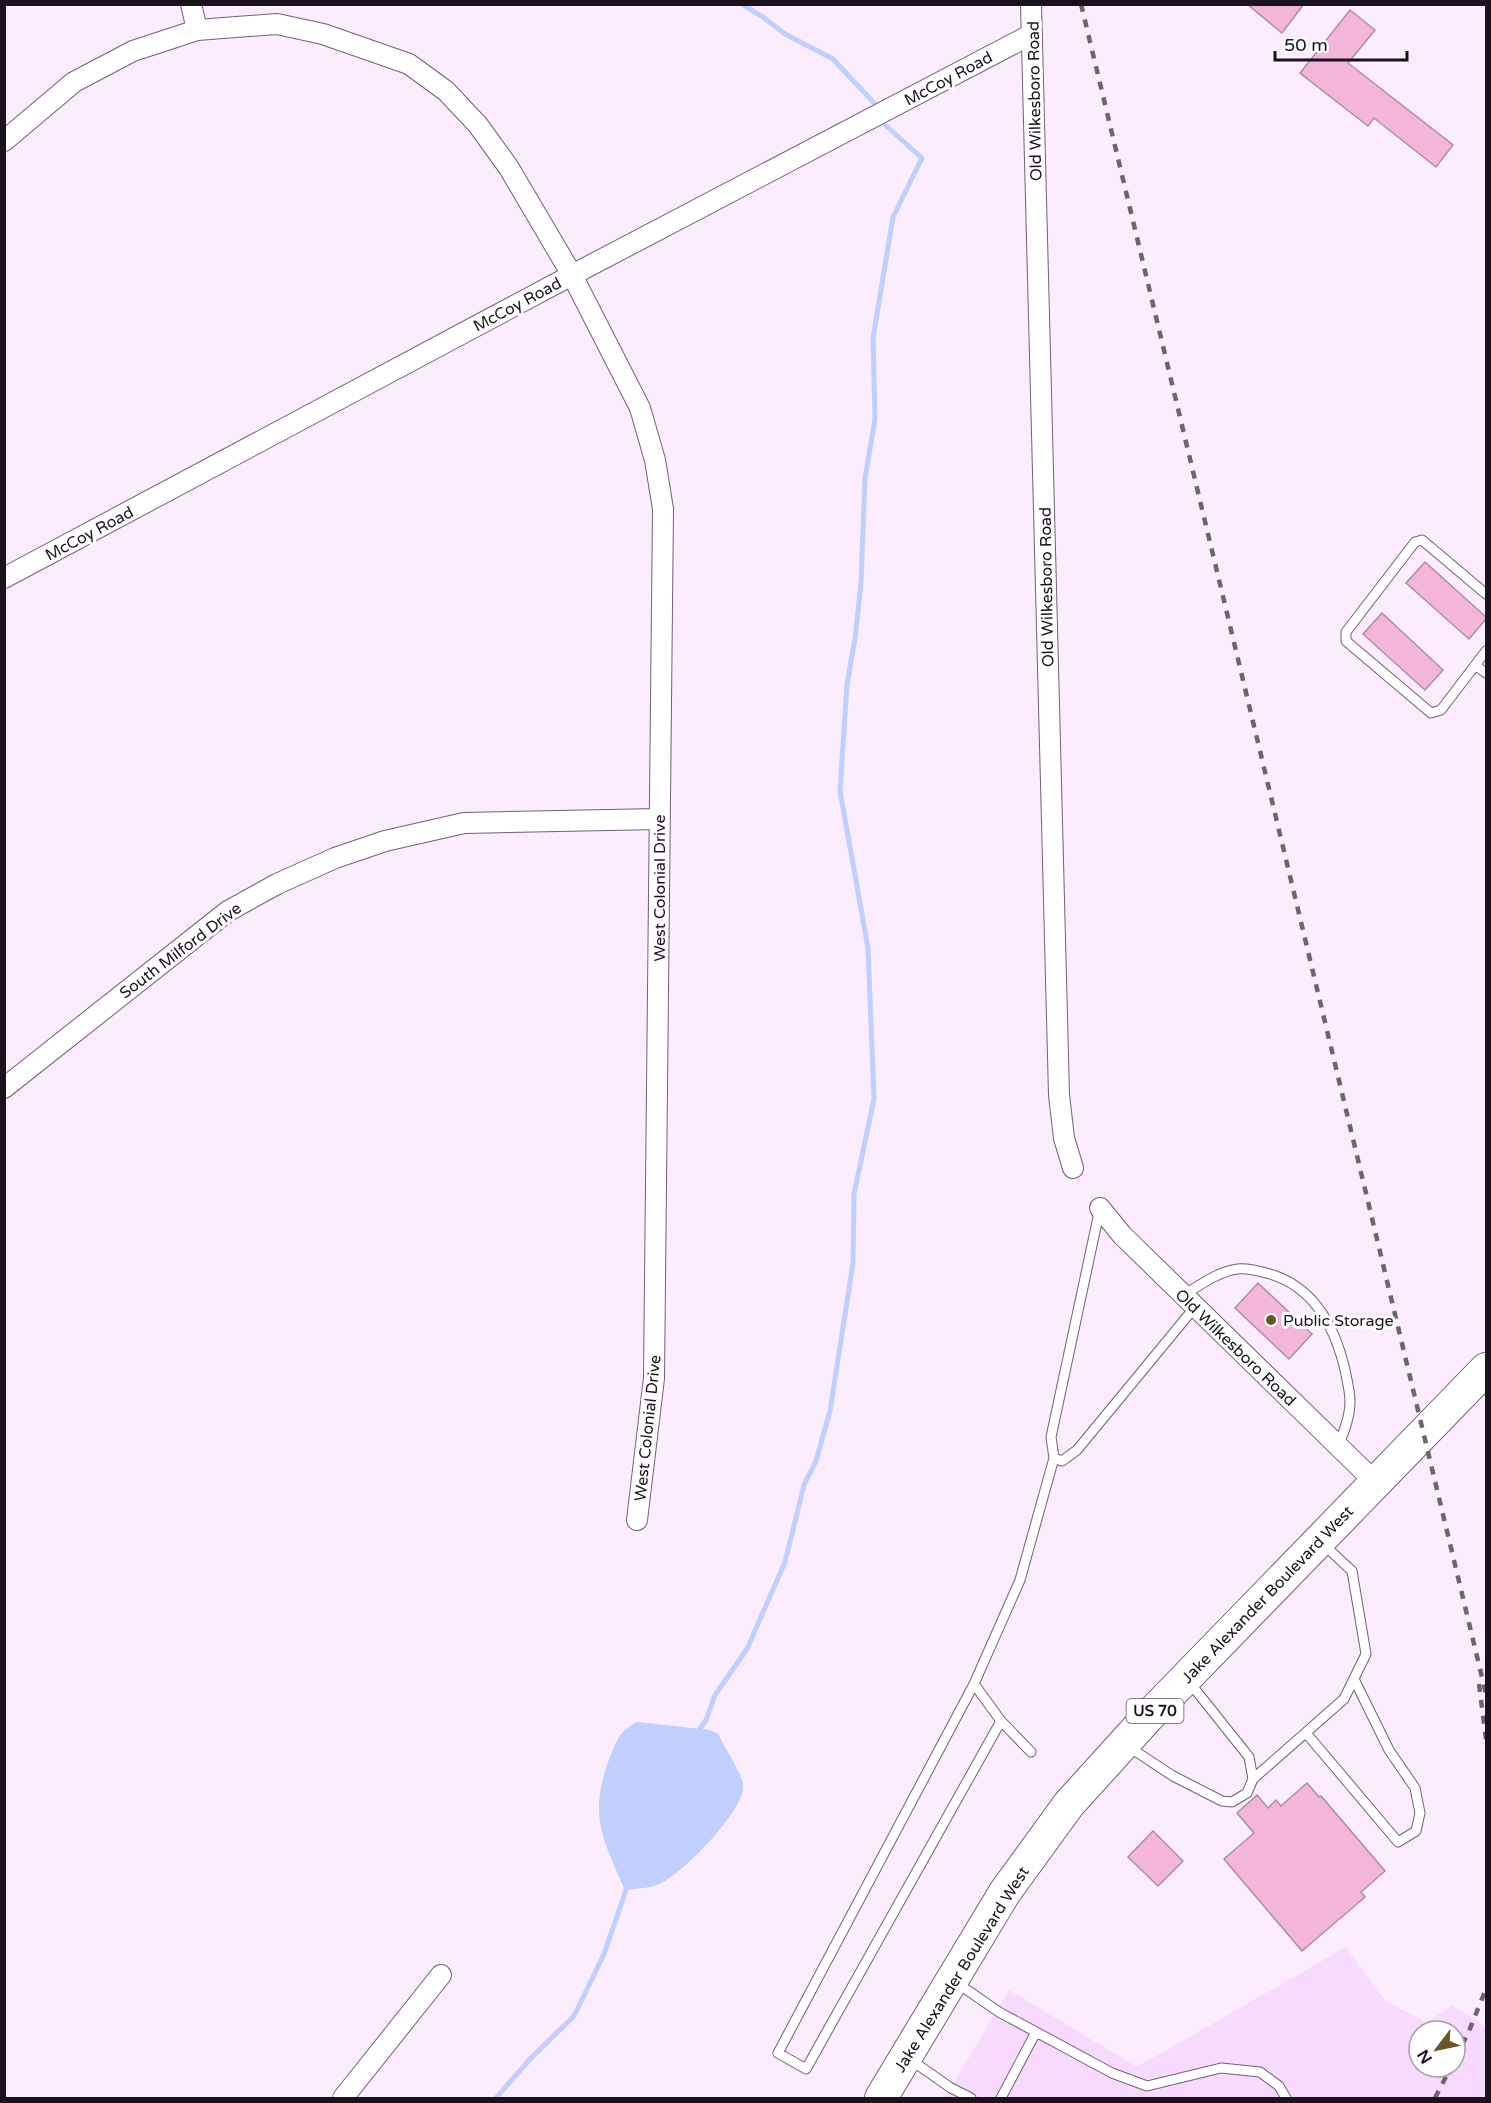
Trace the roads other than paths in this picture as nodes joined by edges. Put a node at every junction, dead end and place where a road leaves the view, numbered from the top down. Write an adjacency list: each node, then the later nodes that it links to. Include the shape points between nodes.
1 (191, 4): 3 (street)
2 (1031, 4): 4 (street, Old Wilkesboro Road)
3 (197, 30): 5 (street, West Colonial Drive, via 134,51 74,82); 6 (street, West Colonial Drive, via 278,24 323,34 409,64 446,91 478,124 509,168)
4 (1032, 34): 6 (street, McCoy Road); 14 (street, Old Wilkesboro Road, via 1059,1095 1064,1138)
5 (4, 141)
6 (572, 275): 7 (street, McCoy Road); 12 (street, West Colonial Drive, via 639,408 655,460 663,509)
7 (4, 578)
8 (1486, 594): 10 (lane, via 1422,540 1415,542 1346,633 1346,641 1431,713 1441,710)
9 (1486, 651): 10 (lane)
10 (1476, 666): 11 (lane)
11 (1486, 673)
12 (659, 819): 13 (street, South Milford Drive, via 464,823 385,841 335,858 228,910); 21 (street, West Colonial Drive, via 654,1378)
13 (4, 1088)
14 (1073, 1168)
15 (1100, 1208): 16 (street, Old Wilkesboro Road); 19 (lane, via 1051,1437)
16 (1189, 1301): 18 (street, Old Wilkesboro Road); 18 (lane, via 1210,1279 1235,1269 1263,1272 1297,1285 1324,1313 1341,1354 1350,1402); 19 (lane, via 1077,1450 1062,1461)
17 (1486, 1369): 20 (highway, Jake Alexander Boulevard West / US 70)
18 (1338, 1446): 20 (street, Old Wilkesboro Road)
19 (1054, 1458): 25 (lane, via 1020,1580)
20 (1375, 1482): 22 (highway, Jake Alexander Boulevard West / US 70)
21 (637, 1520)
22 (1319, 1540): 23 (highway, Jake Alexander Boulevard West / US 70); 24 (lane, via 1352,1571 1366,1654)
23 (1186, 1678): 28 (highway, Jake Alexander Boulevard West / US 70); 30 (lane, via 1249,1757)
24 (1354, 1679): 27 (lane, via 1344,1699); 27 (lane, via 1389,1750 1415,1788 1420,1813 1416,1831 1398,1842)
25 (974, 1684): 26 (lane); 26 (lane, via 778,2053 806,2069)
26 (1001, 1721): 29 (lane)
27 (1306, 1733): 30 (lane)
28 (1124, 1744): 30 (lane, via 1173,1776 1222,1801 1232,1802 1247,1793); 32 (highway, Jake Alexander Boulevard West / US 70, via 1069,1804 1005,1892)
29 (1031, 1752)
30 (1253, 1779)
31 (441, 1976): 35 (street)
32 (952, 1980): 33 (lane); 34 (highway, Jake Alexander Boulevard West / US 70)
33 (1036, 2032): 38 (lane); 39 (lane, via 1112,2073 1147,2086 1221,2068 1260,2072 1279,2086)
34 (906, 2056): 36 (highway, Jake Alexander Boulevard West / US 70); 37 (lane)
35 (343, 2098)
36 (881, 2098)
37 (971, 2098)
38 (1001, 2098)
39 (1286, 2098)

